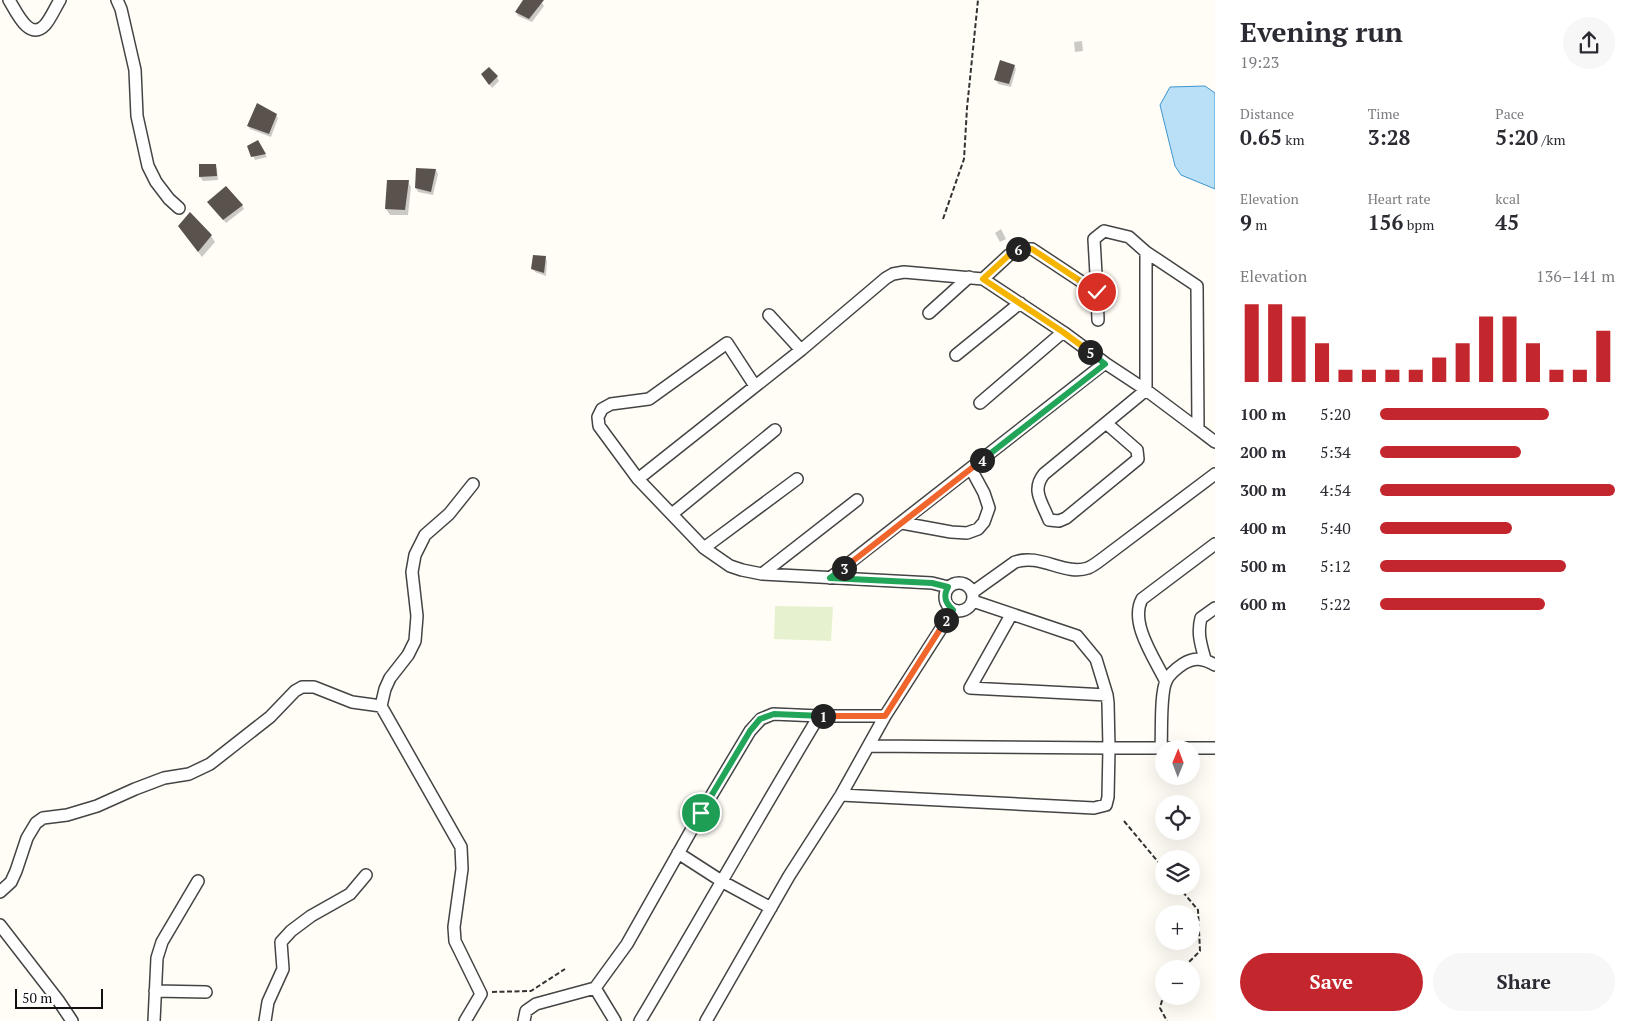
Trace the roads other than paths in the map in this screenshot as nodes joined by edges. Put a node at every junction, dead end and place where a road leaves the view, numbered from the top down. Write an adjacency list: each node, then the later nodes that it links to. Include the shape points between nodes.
1 (8, 0): 2 (street, via 32,30 45,25)
2 (60, 0)
3 (117, 0): 4 (street, via 135,70 137,116 148,166 156,182)
4 (179, 208)
5 (1146, 252): 8 (street, via 1129,237 1104,231 1094,239); 18 (street); 21 (street, via 1197,286)
6 (969, 277): 7 (street); 10 (street); 14 (street, via 894,274)
7 (983, 279): 8 (street, via 1009,255 1019,249 1032,249); 9 (street)
8 (1097, 292): 12 (street)
9 (1020, 303): 13 (street); 15 (street)
10 (928, 313)
11 (769, 315): 14 (street)
12 (1098, 320)
13 (1063, 332): 16 (street); 19 (street)
14 (801, 350): 17 (street)
15 (956, 355)
16 (1105, 364): 18 (street); 24 (street)
17 (755, 386): 26 (street); 26 (street, via 726,343 649,398 611,404 602,410 598,417 599,426)
18 (1146, 390): 20 (street); 21 (street)
19 (980, 403)
20 (1106, 423): 20 (street, via 1038,482 1037,489 1049,520 1066,518 1138,459 1136,450)
21 (1198, 429): 23 (street)
22 (775, 430): 30 (street)
23 (1215, 442)
24 (971, 469): 31 (street); 31 (street, via 989,508 978,529 967,533 951,532)
25 (1215, 474): 37 (street, via 1088,568 1076,570 1031,559 1021,560)
26 (638, 478): 30 (street)
27 (797, 479): 33 (street)
28 (473, 484): 44 (street, via 449,514 425,535 415,556 412,572 417,616 415,641 390,678)
29 (857, 500): 34 (street)
30 (672, 514): 33 (street)
31 (902, 523): 35 (street)
32 (1215, 544): 42 (street, via 1142,599 1138,607 1144,639)
33 (704, 548): 34 (street, via 730,566)
34 (762, 574): 35 (street)
35 (830, 578): 36 (street, via 932,583)
36 (948, 587): 37 (street, via 964,582 971,588); 39 (street, via 945,598)
37 (973, 597): 39 (street, via 967,609); 40 (street)
38 (1215, 608): 41 (street, via 1200,618 1198,634)
39 (953, 610): 46 (street)
40 (1011, 615): 43 (street, via 1077,636 1096,659); 43 (street, via 970,688)
41 (1210, 662): 42 (street, via 1191,659 1177,668)
42 (1166, 682): 47 (street)
43 (1107, 695): 49 (street)
44 (381, 706): 58 (street, via 352,702 314,687 302,687 270,718 210,764 189,774 149,783 97,806 43,818 27,838 11,882); 67 (street, via 461,847 455,941 481,994)
45 (819, 716): 46 (street); 54 (street, via 774,714 760,719); 57 (street)
46 (885, 716): 48 (street)
47 (1160, 740)
48 (870, 746): 49 (street); 53 (street)
49 (1109, 748): 50 (street); 53 (street, via 1106,805 1094,808)
50 (1155, 748)
51 (1200, 748): 52 (street)
52 (1215, 748)
53 (841, 795): 59 (street)
54 (678, 853): 57 (street); 61 (street, via 627,944)
55 (366, 874): 66 (street, via 350,894 311,916 282,942 283,969 268,1002)
56 (198, 881): 62 (street, via 162,942 157,958)
57 (723, 882): 59 (street); 70 (street)
58 (0, 892)
59 (771, 908): 71 (street)
60 (0, 924): 64 (street)
61 (595, 988): 68 (street, via 536,1004 526,1011); 69 (street)
62 (155, 991): 63 (street); 65 (street)
63 (206, 992)
64 (72, 1021)
65 (154, 1021)
66 (265, 1021)
67 (465, 1021)
68 (524, 1021)
69 (615, 1021)
70 (640, 1021)
71 (706, 1021)

